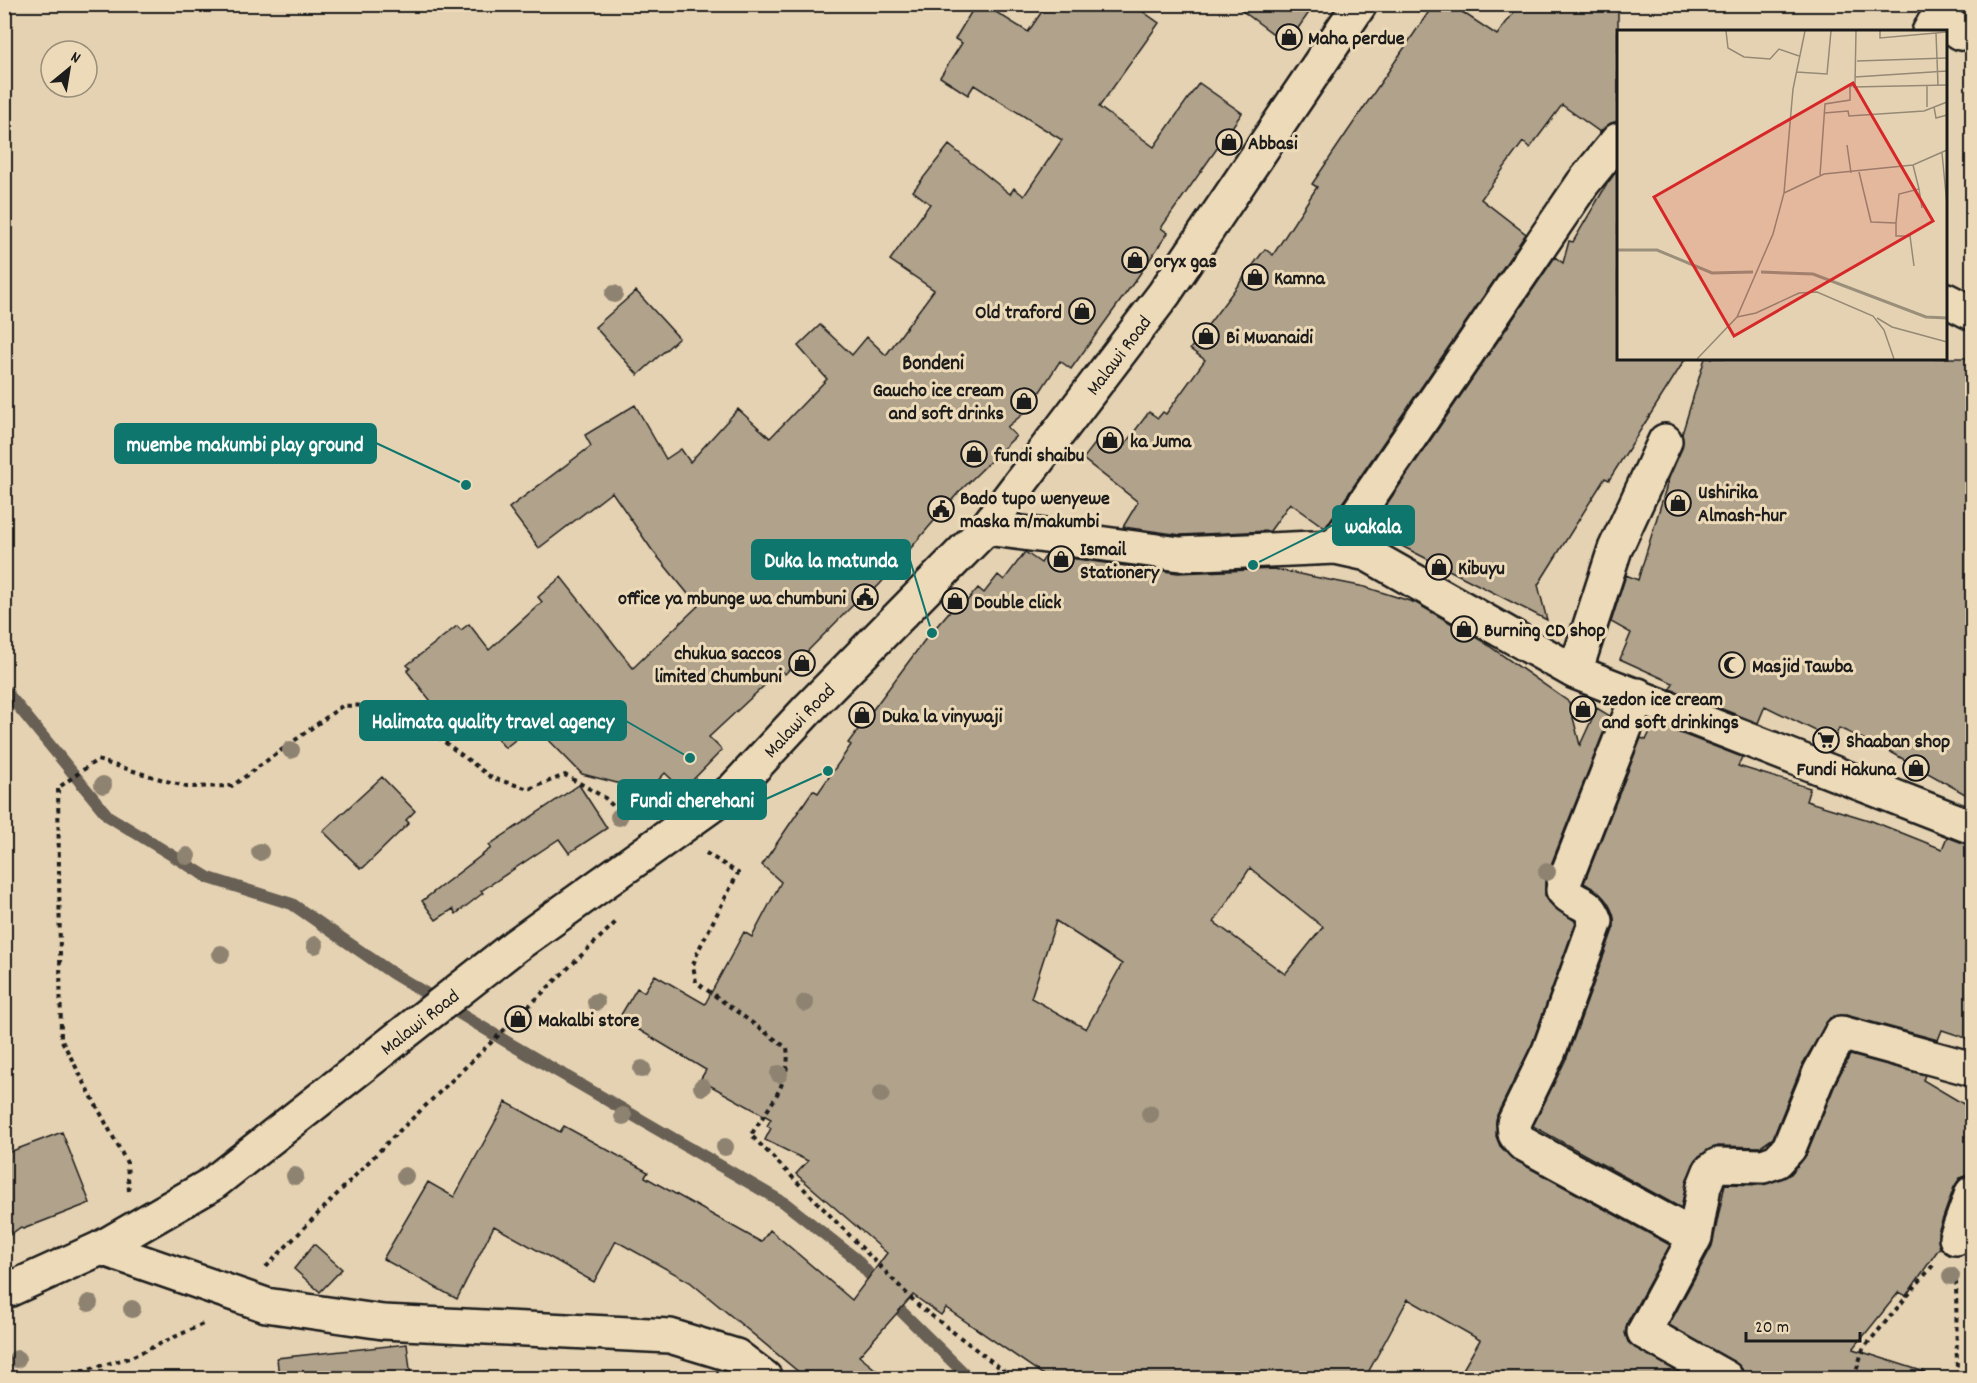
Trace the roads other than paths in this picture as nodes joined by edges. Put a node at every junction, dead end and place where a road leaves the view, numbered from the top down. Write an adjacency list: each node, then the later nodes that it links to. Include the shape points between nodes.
1 (1360, 4): 8 (street, Malawi Road, via 1164,294)
2 (1930, 30): 3 (street, via 1934,23 1943,21)
3 (1969, 34)
4 (1617, 141): 9 (street, via 1583,183)
5 (1947, 300): 6 (street)
6 (1972, 313)
7 (1665, 441): 10 (street, via 1615,549)
8 (986, 528): 9 (street, via 1180,554); 17 (street, Malawi Road, via 733,790 515,946 212,1184)
9 (1335, 547): 10 (street, via 1367,554)
10 (1575, 672): 11 (street)
11 (1638, 695): 12 (street); 15 (street, via 1564,883 1563,890 1568,896 1592,909 1596,921 1549,1052 1514,1123 1515,1134 1522,1143)
12 (1972, 827)
13 (1972, 1069): 15 (street, via 1840,1033 1789,1148 1777,1161 1763,1166 1718,1165 1710,1171)
14 (1972, 1193): 16 (street)
15 (1695, 1237): 20 (street, via 1644,1332)
16 (1956, 1239)
17 (101, 1248): 18 (street, Malawi Road); 19 (street, via 266,1305 384,1322 670,1336 736,1356)
18 (4, 1292)
19 (765, 1378)
20 (1726, 1378)

